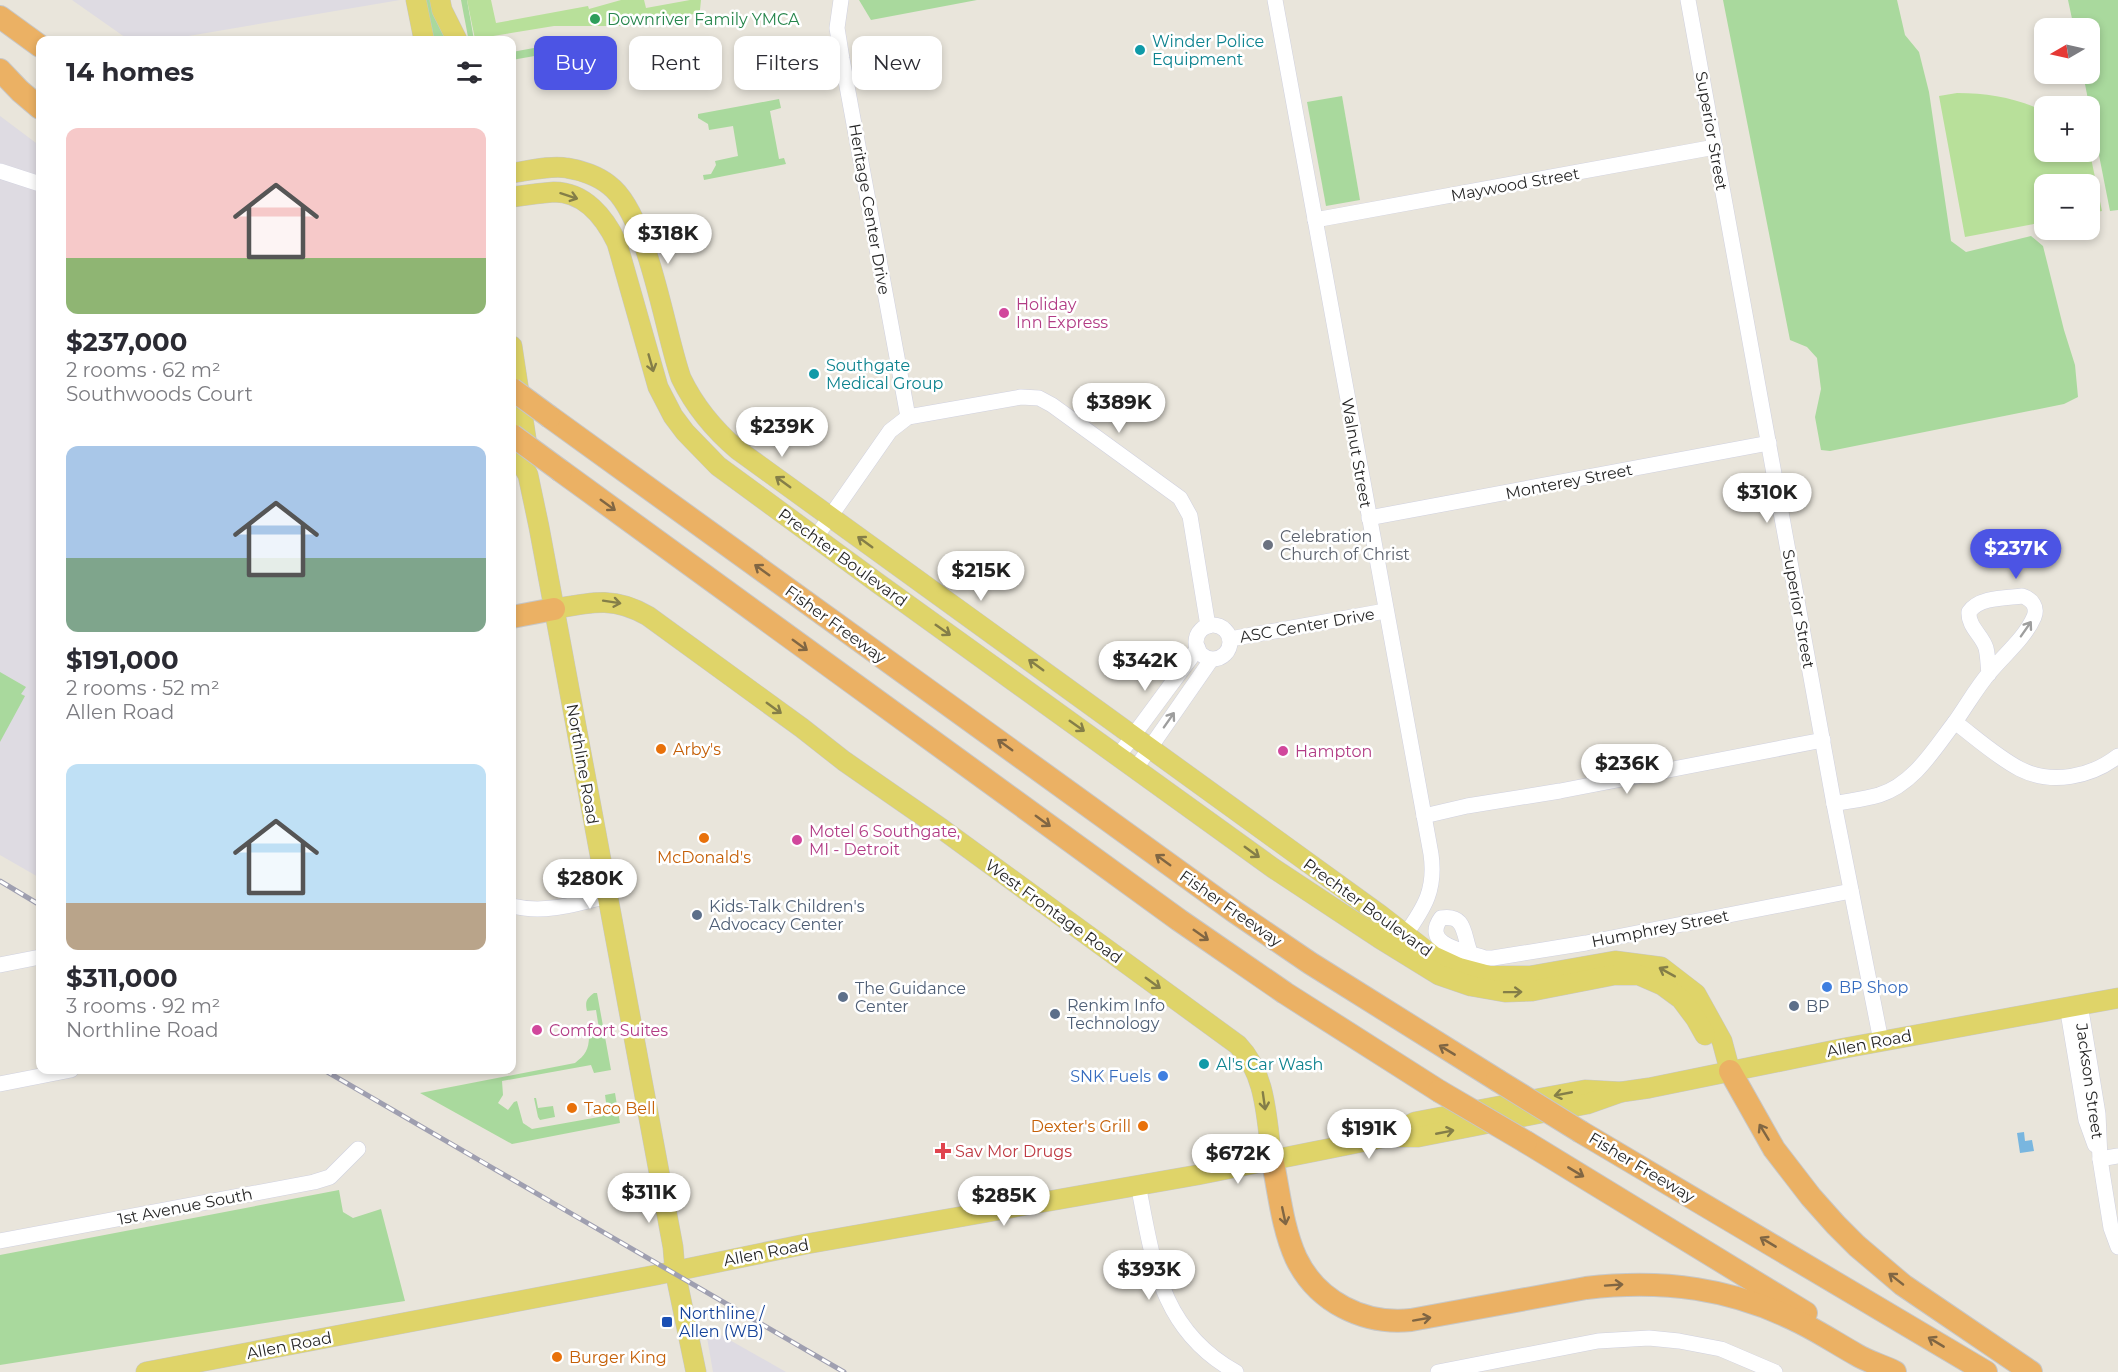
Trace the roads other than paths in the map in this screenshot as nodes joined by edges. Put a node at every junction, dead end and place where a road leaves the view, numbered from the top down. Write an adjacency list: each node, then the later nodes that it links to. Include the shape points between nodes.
1 (408, 0): 9 (main road)
2 (416, 0): 10 (main road)
3 (440, 0): 11 (main road)
4 (450, 0): 12 (main road)
5 (841, 0): 29 (street, Heritage Center Drive, via 837,28)
6 (1275, 0): 24 (street, Walnut Street)
7 (1688, 0): 19 (street, Superior Street)
8 (5, 20): 13 (highway); 14 (highway)
9 (415, 36)
10 (423, 36)
11 (455, 36)
12 (456, 36)
13 (36, 37)
14 (36, 43)
15 (0, 64): 17 (highway)
16 (0, 70): 18 (highway)
17 (36, 90)
18 (36, 105)
19 (1715, 147): 24 (street, Maywood Street); 33 (street, Superior Street)
20 (0, 171): 22 (street)
21 (516, 173): 25 (main road, Prechter Boulevard, via 565,167 610,185 627,206 640,232)
22 (36, 183)
23 (516, 197): 26 (main road, Prechter Boulevard, one-way to 26, via 557,192 595,208 617,243)
24 (1315, 220): 37 (street, Walnut Street)
25 (653, 280): 26 (main road, via 644,291); 30 (main road, Prechter Boulevard, via 681,378)
26 (630, 287): 32 (main road, Prechter Boulevard, one-way to 32, via 658,387 673,416)
27 (516, 372): 35 (main road, Northline Road, via 530,462)
28 (516, 392): 94 (highway, Fisher Freeway, one-way to 28, bridge, via 1581,1132 1310,963)
29 (908, 417): 36 (street, via 891,430); 44 (street, via 1021,397 1039,398 1052,405 1180,498 1190,516)
30 (712, 426): 32 (main road, via 697,430); 36 (main road, Prechter Boulevard, one-way to 30, via 738,450)
31 (516, 438): 93 (highway, one-way to 93, bridge, via 1179,920 1286,993 1439,1091)
32 (694, 443): 38 (main road, Prechter Boulevard, via 718,466)
33 (1769, 443): 37 (street, Monterey Street); 53 (street, Superior Street)
34 (516, 444): 35 (main road, Northline Road)
35 (528, 475): 41 (main road, Northline Road)
36 (830, 517): 38 (street); 40 (main road, Prechter Boulevard, one-way to 36)
37 (1369, 518): 42 (street, Walnut Street)
38 (816, 537): 39 (main road, Prechter Boulevard)
39 (879, 584): 40 (main road, via 878,572 884,568 930,599); 48 (main road, Prechter Boulevard, one-way to 48)
40 (946, 601): 45 (main road, Prechter Boulevard)
41 (554, 609): 43 (highway); 67 (main road, Northline Road); 81 (main road, West Frontage Road, one-way to 81, via 602,601 648,616 1238,1045 1260,1081)
42 (1385, 611): 46 (street, ASC Center Drive); 62 (street, Walnut Street)
43 (516, 616)
44 (1208, 626): 46 (street, via 1224,629); 47 (street, via 1199,633)
45 (995, 634): 48 (main road, via 994,650); 52 (main road, Prechter Boulevard, one-way to 45)
46 (1230, 639): 49 (street, via 1225,654)
47 (1198, 648): 49 (street); 52 (street)
48 (978, 655): 55 (main road, Prechter Boulevard, one-way to 55)
49 (1211, 660): 54 (street, one-way to 49)
50 (1989, 674): 50 (street, one-way to 50, via 2035,616 2034,604 2027,597 1988,601 1977,604 1970,612 1970,621 1986,649); 51 (street)
51 (1955, 722): 56 (street, via 2032,774 2081,775); 60 (street, via 1917,771 1899,786)
52 (1133, 735): 54 (main road, Prechter Boulevard); 55 (street)
53 (1823, 740): 60 (street, Superior Street); 62 (street)
54 (1150, 747): 57 (street); 58 (main road, Prechter Boulevard)
55 (1119, 755): 57 (main road, Prechter Boulevard)
56 (2118, 756)
57 (1136, 768): 59 (main road, Prechter Boulevard)
58 (1190, 777): 59 (main road, via 1178,780); 61 (main road, Prechter Boulevard)
59 (1172, 794): 63 (main road, Prechter Boulevard)
60 (1834, 804): 66 (street, Superior Street)
61 (1237, 811): 63 (main road, via 1239,822); 64 (main road, Prechter Boulevard)
62 (1424, 816): 69 (street, Walnut Street, via 1433,879 1426,902)
63 (1223, 831): 65 (main road, Prechter Boulevard, one-way to 65)
64 (1289, 849): 65 (main road); 69 (main road, Prechter Boulevard)
65 (1273, 868): 76 (main road, Prechter Boulevard, one-way to 76, via 1439,975 1471,986 1505,992 1532,991 1614,975 1640,975 1681,999)
66 (1851, 891): 70 (street, Humphrey Street, via 1493,958); 75 (street, Superior Street)
67 (607, 896): 68 (street, via 550,909); 86 (main road, Northline Road)
68 (516, 907)
69 (1405, 935): 76 (main road, Prechter Boulevard, one-way to 69, via 1722,1041 1696,994 1661,967 1615,961 1530,976 1489,976 1433,956)
70 (1470, 952)
71 (36, 958): 72 (street)
72 (0, 965)
73 (2118, 998): 74 (main road, Allen Road)
74 (2073, 1005): 75 (main road, Allen Road); 82 (street, Jackson Street, via 2086,1120)
75 (1881, 1041): 76 (main road, Allen Road)
76 (1730, 1071): 81 (main road, Allen Road, via 1621,1092 1585,1090 1415,1122 1387,1137); 95 (highway, one-way to 76, via 1903,1284 1843,1232 1774,1149)
77 (51, 1074): 78 (street)
78 (0, 1084)
79 (358, 1149): 84 (street, 1st Avenue South, via 330,1177 314,1182)
80 (2118, 1155): 82 (street)
81 (1272, 1158): 83 (main road, Allen Road); 92 (highway, one-way to 92, via 1290,1242 1306,1275 1334,1302 1369,1318 1411,1320 1615,1285 1679,1286 1710,1290 1760,1305)
82 (2100, 1159): 85 (street, Jackson Street, via 2111,1228)
83 (1138, 1184): 86 (main road, Allen Road); 89 (street, via 1150,1251 1164,1294 1193,1338)
84 (0, 1241)
85 (2118, 1247)
86 (675, 1271): 87 (main road, Allen Road); 88 (main road, Northline Road)
87 (146, 1372)
88 (696, 1372)
89 (1236, 1372)
90 (1438, 1372): 91 (street, via 1598,1341 1640,1338 1704,1345)
91 (1774, 1372)
92 (1895, 1372)
93 (1902, 1372)
94 (1986, 1372)
95 (2031, 1372)

